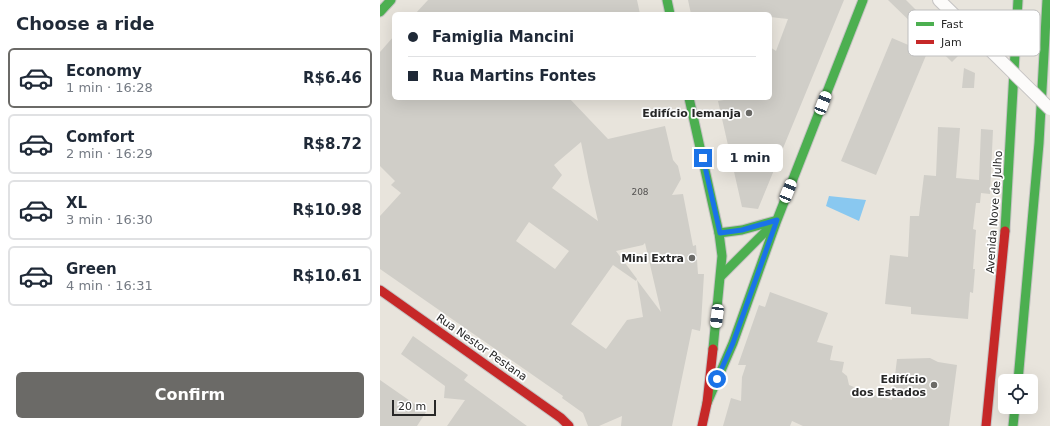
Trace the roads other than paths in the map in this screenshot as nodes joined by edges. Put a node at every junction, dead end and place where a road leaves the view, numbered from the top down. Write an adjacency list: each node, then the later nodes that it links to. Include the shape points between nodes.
1 (391, 0): 9 (main road)
2 (667, 0): 10 (main road)
3 (863, 0): 15 (main road)
4 (939, 0): 7 (street, bridge)
5 (1018, 0): 8 (main road, Avenida Nove de Julho)
6 (1047, 0): 19 (main road, via 1036,178)
7 (949, 10)
8 (1018, 10)
9 (380, 12)
10 (670, 12)
11 (997, 56): 14 (street, bridge)
12 (1016, 56): 24 (main road, Avenida Nove de Julho, via 1001,280)
13 (689, 100): 16 (main road)
14 (1050, 109)
15 (777, 220): 16 (main road); 17 (main road); 20 (main road, via 733,343)
16 (720, 233): 17 (main road)
17 (721, 276): 20 (main road)
18 (380, 290): 22 (main road, Rua Nestor Pestana, via 561,418)
19 (1019, 374)
20 (707, 403): 23 (main road)
21 (1014, 414): 25 (main road)
22 (568, 426)
23 (702, 426)
24 (986, 426)
25 (1013, 426)

